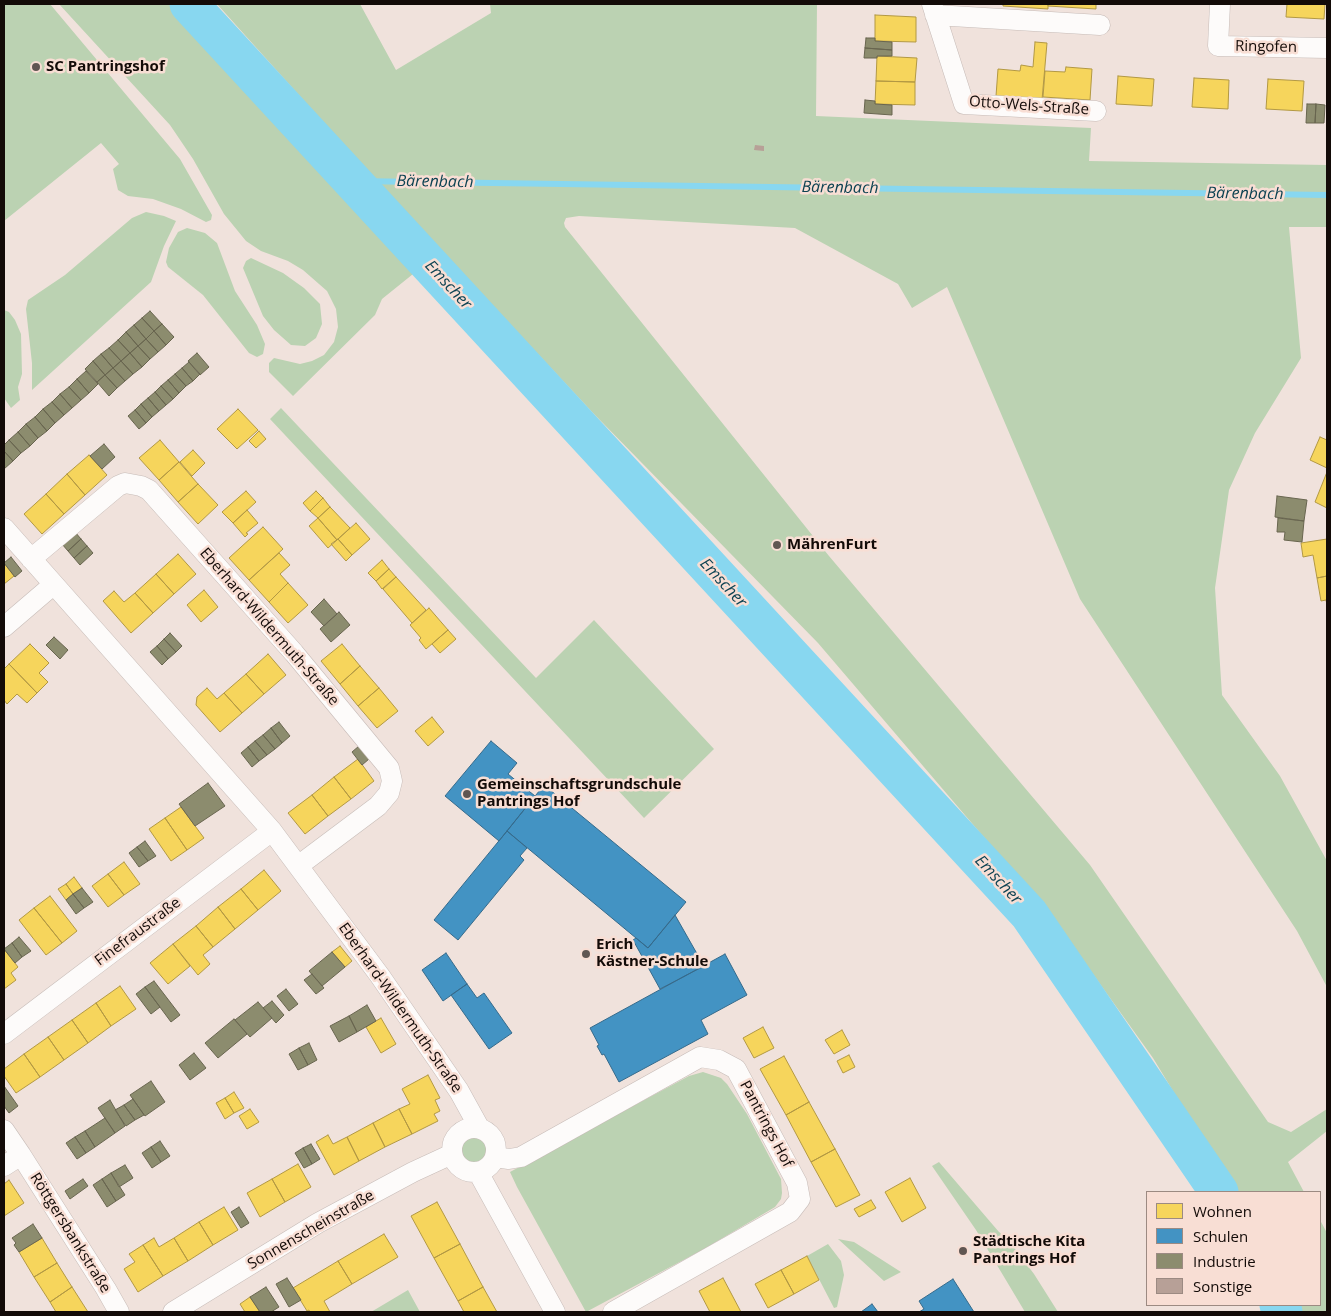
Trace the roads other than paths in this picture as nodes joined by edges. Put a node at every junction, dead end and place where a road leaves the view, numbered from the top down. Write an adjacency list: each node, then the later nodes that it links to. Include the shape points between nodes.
1 (1220, 4): 4 (street, Ringofen, via 1218,46)
2 (934, 9): 3 (street, Otto-Wels-Straße); 5 (street, Otto-Wels-Straße, via 964,104)
3 (1100, 25)
4 (1327, 48)
5 (1096, 111)
6 (4, 528): 7 (street, Eberhard-Wildermuth-Straße)
7 (31, 559): 8 (street, Eberhard-Wildermuth-Straße); 11 (street, Eberhard-Wildermuth-Straße, via 118,486 125,483 141,486 149,490 294,653 389,768 392,781 389,794 378,806)
8 (53, 584): 9 (street); 10 (street, Eberhard-Wildermuth-Straße)
9 (4, 628)
10 (272, 831): 11 (street, Eberhard-Wildermuth-Straße); 12 (street, Finefraustraße)
11 (298, 866): 13 (street, Eberhard-Wildermuth-Straße, via 386,984 459,1091)
12 (4, 1034)
13 (480, 1129): 15 (street, via 469,1128 459,1134 453,1143); 17 (street, via 490,1135 495,1145)
14 (4, 1130): 16 (street, Röttgersbankstraße)
15 (452, 1154): 19 (street, via 461,1168); 21 (street, Sonnenscheinstraße, via 318,1223)
16 (21, 1155): 18 (street); 20 (street, Röttgersbankstraße)
17 (495, 1157): 19 (street); 23 (street, Pantrings Hof, via 521,1157 700,1057 719,1060 736,1070 797,1183 800,1199 790,1212)
18 (4, 1166)
19 (478, 1172): 22 (street)
20 (119, 1312)
21 (173, 1312)
22 (555, 1312)
23 (613, 1312)

